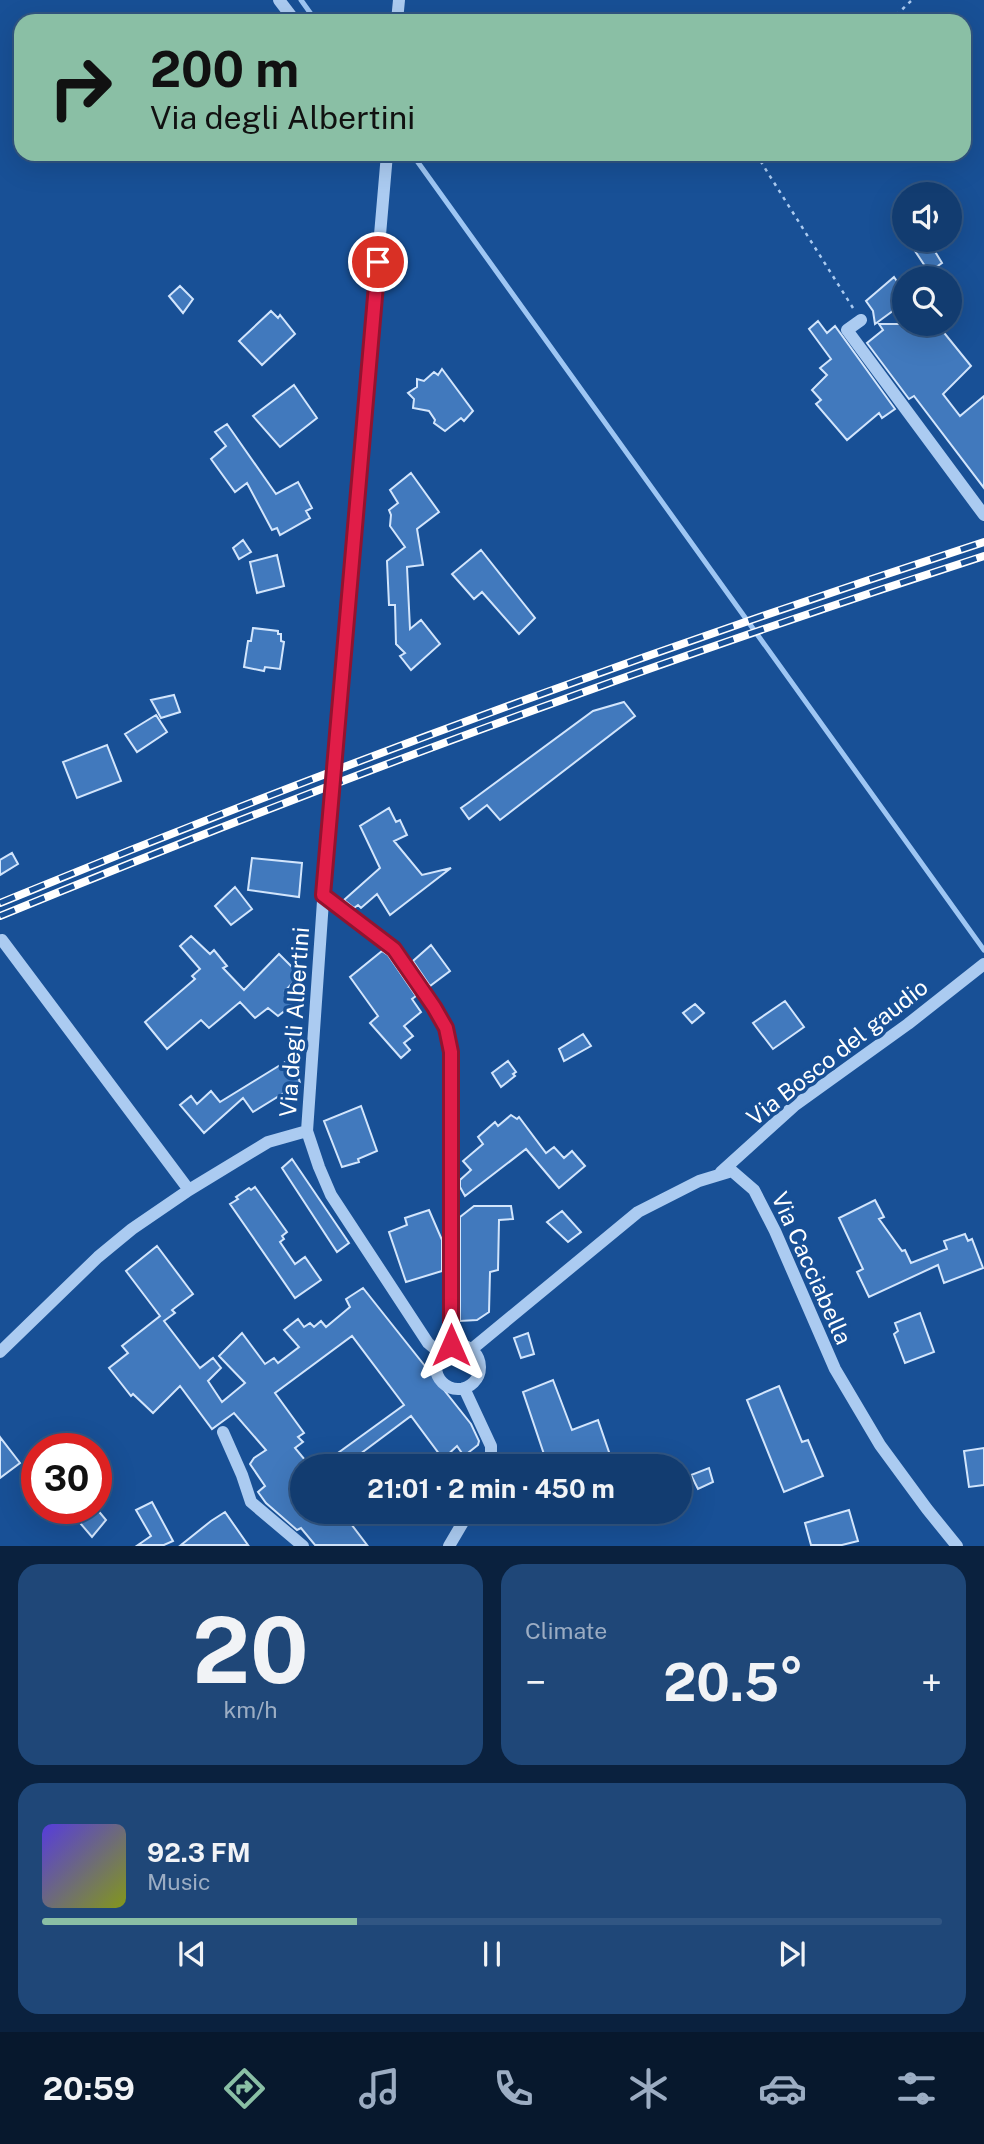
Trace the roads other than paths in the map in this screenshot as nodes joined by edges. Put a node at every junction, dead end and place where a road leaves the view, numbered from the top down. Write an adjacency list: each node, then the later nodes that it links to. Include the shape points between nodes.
1 (279, 0): 2 (street)
2 (290, 14)
3 (386, 161): 6 (street, Via degli Albertini)
4 (861, 320): 5 (street, via 847,330)
5 (984, 515)
6 (323, 895): 9 (street, Via degli Albertini); 12 (street, via 394,949 446,1028 451,1052)
7 (2, 940): 11 (street)
8 (984, 964): 10 (street, Via Bosco del gaudio, via 794,1106)
9 (307, 1131): 11 (street, via 268,1142); 15 (street, Via degli Albertini, via 331,1195 428,1343)
10 (717, 1176): 13 (street, via 638,1212); 22 (street, Via Cacciabella, via 732,1171 754,1190 835,1369 880,1445)
11 (189, 1189): 14 (street, via 99,1257)
12 (451, 1345): 13 (street); 15 (street)
13 (472, 1349): 16 (street, via 480,1367 476,1380)
14 (0, 1352)
15 (440, 1353): 16 (street, via 435,1364 440,1382 453,1389)
16 (464, 1388): 18 (street)
17 (223, 1432): 20 (street, via 251,1502)
18 (491, 1454)
19 (462, 1524): 21 (street)
20 (303, 1545)
21 (449, 1545)
22 (957, 1545)

